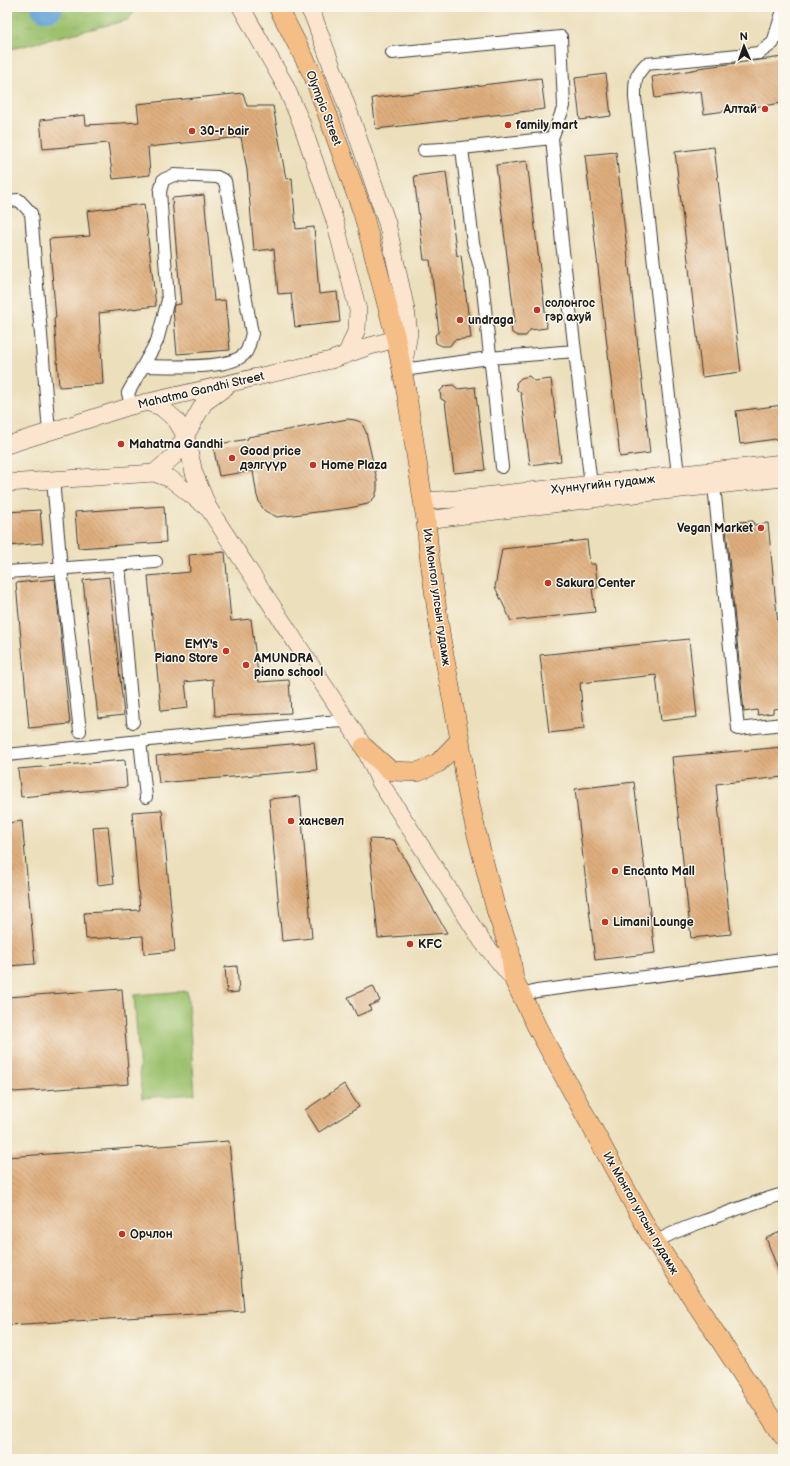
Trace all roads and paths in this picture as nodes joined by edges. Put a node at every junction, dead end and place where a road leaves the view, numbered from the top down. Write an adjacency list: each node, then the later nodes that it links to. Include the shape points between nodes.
1 (241, 7): 13 (main road, via 285,85 301,122 334,218 358,310 357,329)
2 (278, 7): 10 (main road, Olympic Street, via 314,77)
3 (783, 10): 25 (street, via 773,43 759,52 646,64 638,72 635,82 637,119)
4 (311, 12): 16 (main road, via 387,223 409,333)
5 (392, 53): 6 (street, via 562,37 564,106)
6 (552, 138): 7 (street); 12 (street)
7 (462, 148): 8 (street); 14 (street, via 473,243 481,271)
8 (424, 150)
9 (7, 201): 19 (street, via 19,200 31,213)
10 (363, 213): 11 (main road, Их Монгол улсын гудамж)
11 (396, 338): 13 (main road, Mahatma Gandhi Street); 16 (main road, Их Монгол улсын гудамж)
12 (575, 351): 14 (street); 29 (street)
13 (346, 355): 17 (main road, Mahatma Gandhi Street)
14 (489, 358): 16 (street); 23 (street)
15 (143, 366): 15 (street, via 211,366 237,360 246,352 252,334 225,181 217,177 174,175 163,180 160,192 168,300 157,341); 18 (street, via 128,393)
16 (403, 370): 31 (main road, Их Монгол улсын гудамж)
17 (231, 384): 18 (main road, Mahatma Gandhi Street); 20 (main road, via 204,404)
18 (139, 404): 19 (main road, Mahatma Gandhi Street); 20 (main road, via 161,407 176,420)
19 (49, 432): 21 (main road, Mahatma Gandhi Street)
20 (186, 437): 24 (main road, via 174,456); 32 (main road, via 194,473)
21 (7, 445)
22 (783, 463): 25 (main road, Хүннүгийн гудамж)
23 (502, 468)
24 (154, 473): 27 (main road); 32 (main road, via 170,479)
25 (678, 475): 29 (main road, Хүннүгийн гудамж)
26 (783, 478): 30 (main road, Хүннүгийн гудамж)
27 (53, 480): 28 (main road); 36 (street)
28 (7, 483)
29 (591, 485): 31 (main road, Хүннүгийн гудамж)
30 (714, 485): 33 (main road, Хүннүгийн гудамж); 40 (street, via 738,729)
31 (423, 501): 33 (main road, Их Монгол улсын гудамж)
32 (209, 509): 38 (main road, Их Монгол улсын гудамж)
33 (426, 520): 42 (main road, Их Монгол улсын гудамж, via 441,639)
34 (156, 562): 35 (street)
35 (119, 565): 36 (street); 39 (street)
36 (61, 569): 37 (street); 41 (street)
37 (7, 572)
38 (347, 721): 43 (street); 44 (main road, Их Монгол улсын гудамж)
39 (133, 722)
40 (783, 724)
41 (80, 731)
42 (460, 740): 44 (main road, via 438,762 418,772 391,771); 48 (main road, Их Монгол улсын гудамж, via 476,831)
43 (140, 741): 45 (street); 46 (street)
44 (364, 747): 48 (main road, Их Монгол улсын гудамж, via 380,782 482,941)
45 (7, 755)
46 (146, 797)
47 (783, 959): 48 (street, via 537,991)
48 (518, 988): 50 (main road, Их Монгол улсын гудамж, via 537,1028)
49 (783, 1194): 50 (street, via 690,1226)
50 (656, 1242): 51 (main road, Их Монгол улсын гудамж)
51 (783, 1436)

